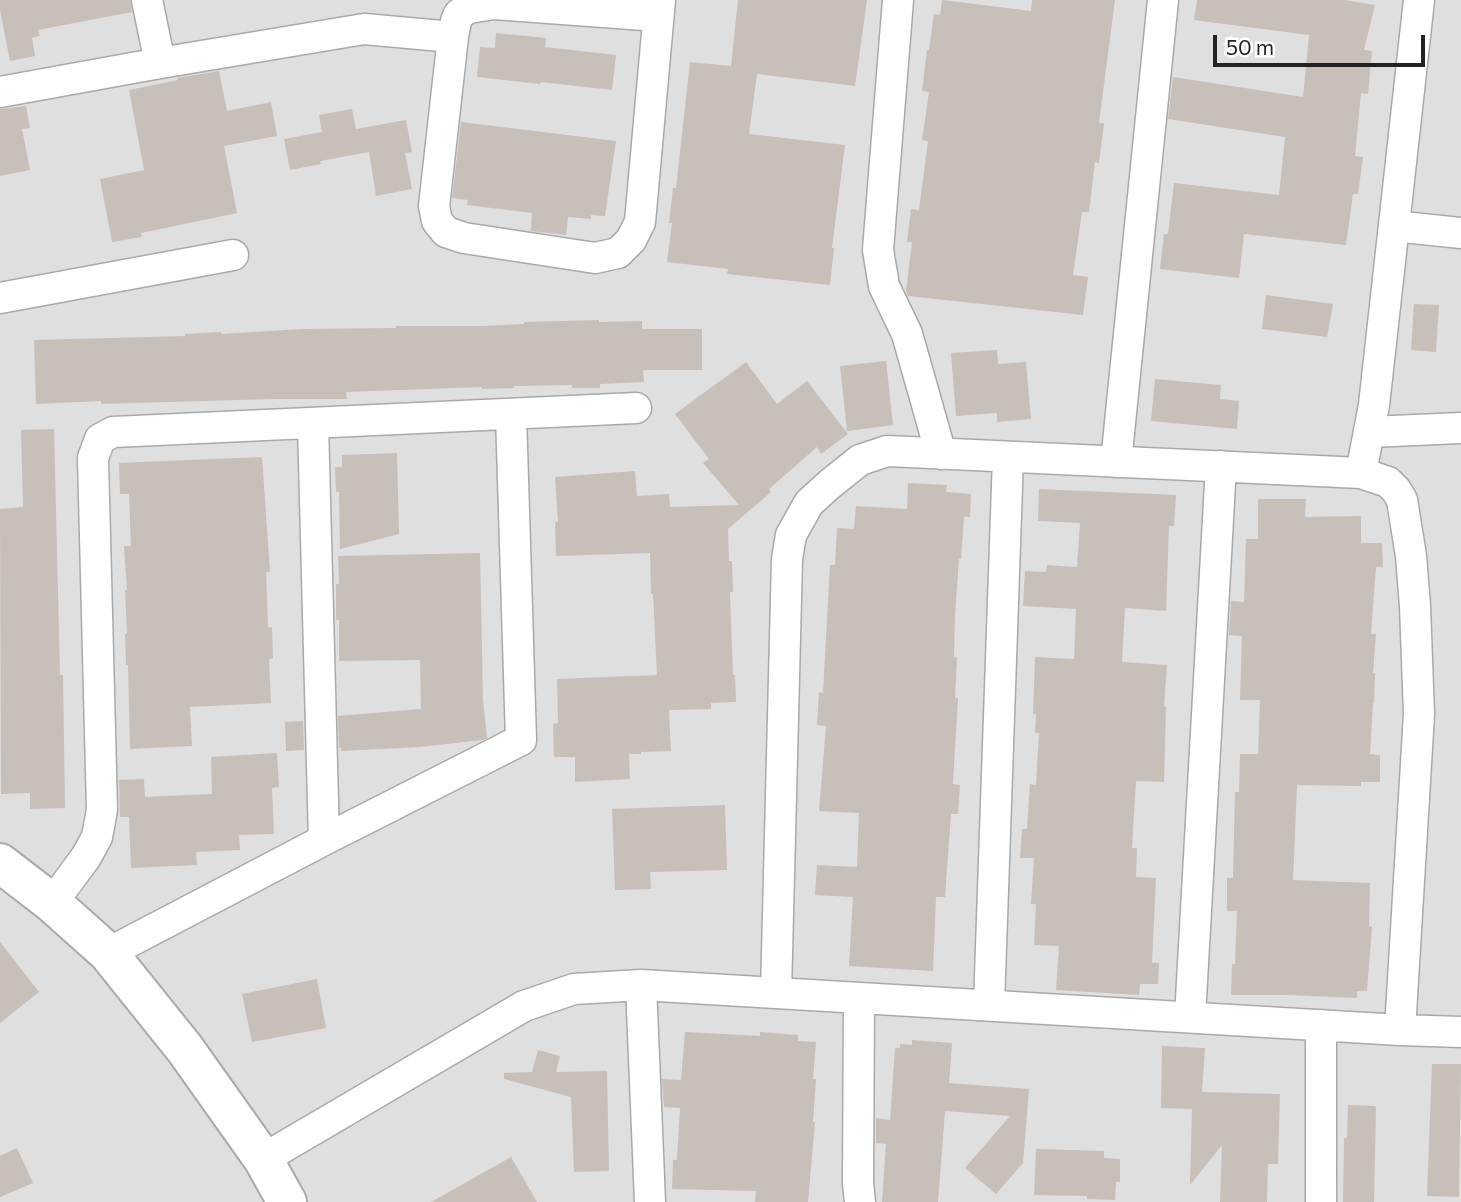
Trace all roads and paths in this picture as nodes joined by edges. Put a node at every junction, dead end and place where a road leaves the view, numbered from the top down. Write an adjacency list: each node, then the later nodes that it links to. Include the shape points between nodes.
1 (147, 0): 7 (street)
2 (898, 0): 18 (street, via 878,250 884,286 907,334)
3 (1163, 0): 20 (street)
4 (1419, 0): 9 (street)
5 (659, 8): 6 (street, via 494,4 459,14); 6 (street, via 639,222 618,253 595,258 464,238 446,232 437,221 434,206)
6 (453, 37): 7 (street, via 364,29)
7 (160, 63): 8 (street)
8 (0, 92)
9 (1394, 226): 10 (street); 17 (street)
10 (1461, 233)
11 (233, 255): 12 (street)
12 (0, 298)
13 (636, 408): 14 (street)
14 (511, 414): 15 (street); 23 (street, via 521,740)
15 (313, 424): 23 (street); 25 (street, via 113,432 100,439 93,458 102,810 97,837 86,858)
16 (1461, 428): 17 (street)
17 (1370, 432): 22 (street)
18 (941, 454): 19 (street); 28 (street, via 887,452 860,460 809,503 792,535)
19 (1008, 457): 20 (street); 30 (street)
20 (1116, 462): 21 (street)
21 (1221, 467): 22 (street); 31 (street)
22 (1361, 473): 33 (street, via 1388,482 1402,500 1415,606 1419,714)
23 (324, 840): 26 (street)
24 (0, 863): 25 (street)
25 (52, 903): 26 (street)
26 (108, 953): 35 (street, via 185,1049)
27 (641, 985): 28 (street); 35 (street, via 574,989 524,1006); 37 (street)
28 (776, 993): 29 (street)
29 (859, 998): 30 (street); 38 (street)
30 (989, 1005): 31 (street)
31 (1191, 1017): 32 (street)
32 (1321, 1025): 33 (street); 39 (street)
33 (1400, 1030): 34 (street)
34 (1461, 1032)
35 (263, 1159): 36 (street)
36 (287, 1202)
37 (650, 1202)
38 (860, 1202)
39 (1321, 1202)

